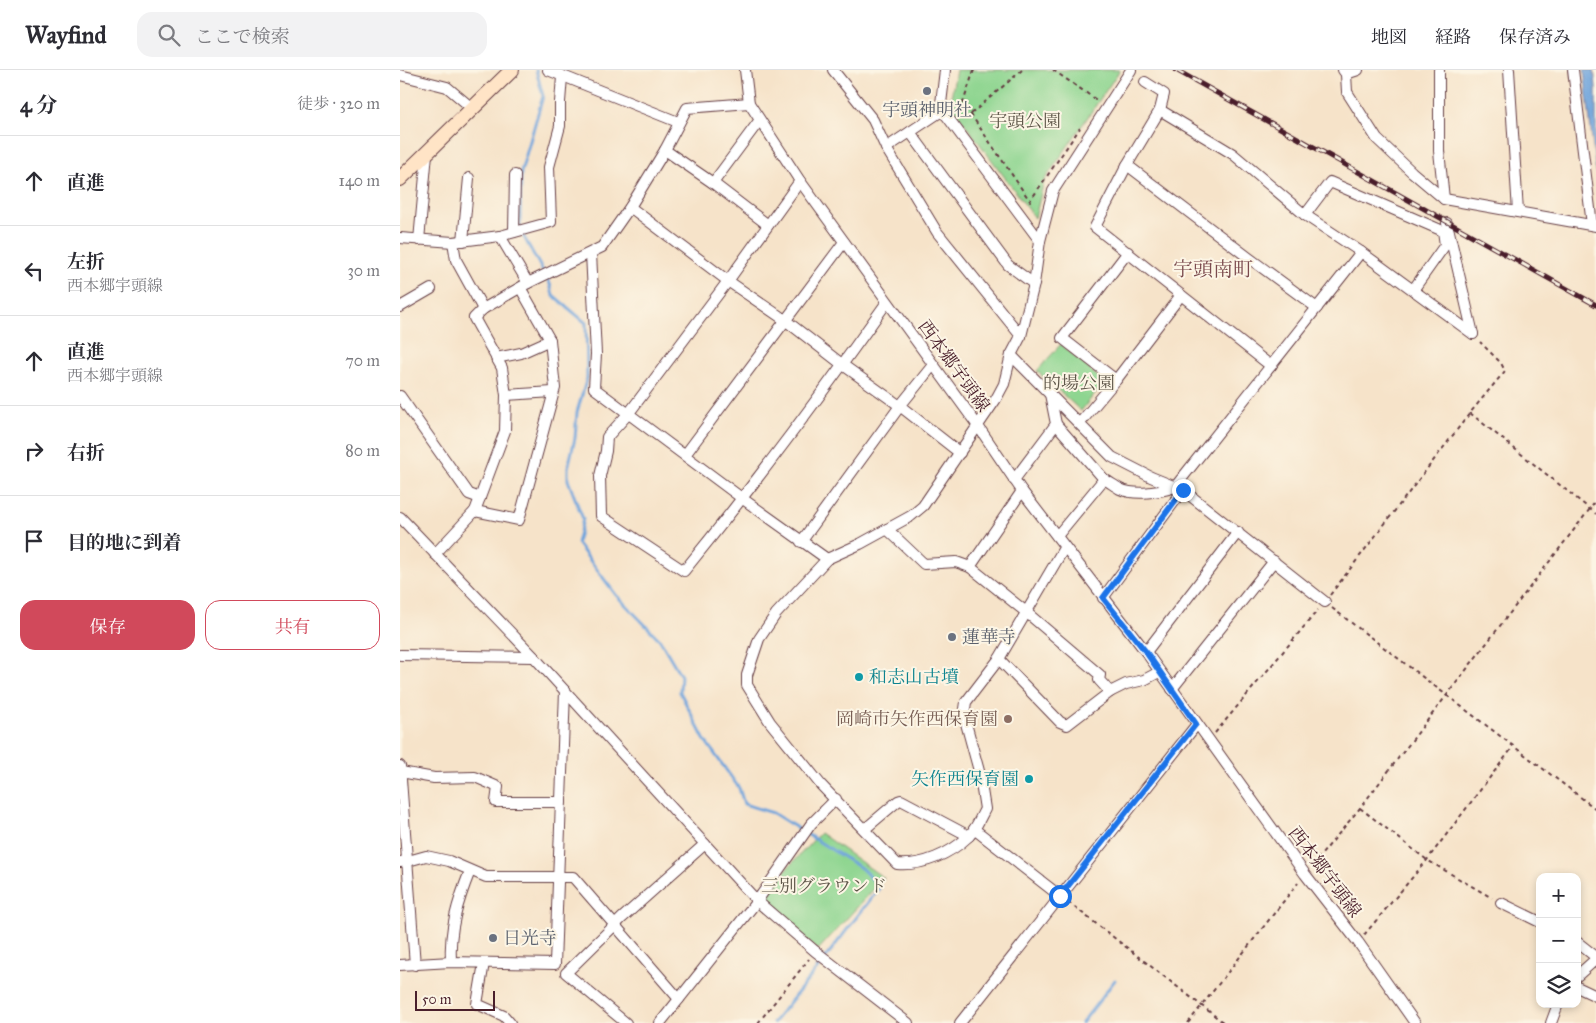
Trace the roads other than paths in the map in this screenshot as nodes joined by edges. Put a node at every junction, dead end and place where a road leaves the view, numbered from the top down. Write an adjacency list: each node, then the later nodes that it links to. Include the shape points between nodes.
1 (512, 70): 16 (street)
2 (548, 70): 13 (street)
3 (745, 70): 15 (street, 西本郷宇頭線)
4 (834, 70): 22 (street, via 873,120)
5 (945, 70): 18 (street)
6 (1131, 70): 43 (street, via 1053,191)
7 (1358, 70): 11 (street)
8 (1439, 70): 31 (street, via 1439,151)
9 (1509, 70): 33 (street)
10 (1573, 70): 37 (street)
11 (1345, 72): 31 (street, via 1347,92 1377,139)
12 (400, 75): 16 (street, via 447,86)
13 (562, 77): 20 (street); 38 (street, via 560,126 549,167 551,222)
14 (1145, 82): 17 (street, via 1164,94)
15 (748, 103): 19 (street, 西本郷宇頭線); 20 (street, via 687,108)
16 (473, 109): 24 (street)
17 (1160, 110): 25 (street); 34 (street, via 1233,154)
18 (940, 112): 21 (street); 43 (street, via 946,115)
19 (759, 121): 29 (street, 西本郷宇頭線); 30 (street)
20 (678, 122): 23 (street)
21 (910, 132): 22 (street); 49 (street, via 1008,265)
22 (886, 148): 59 (street, via 937,232)
23 (665, 150): 30 (street); 32 (street)
24 (427, 154): 26 (street); 41 (street)
25 (1127, 165): 45 (street, via 1095,227); 56 (street)
26 (403, 172)
27 (515, 176): 38 (street)
28 (470, 178): 42 (street)
29 (800, 181): 36 (street); 44 (street, 西本郷宇頭線)
30 (712, 183): 36 (street)
31 (1444, 199): 33 (street)
32 (630, 207): 47 (street, via 602,247); 48 (street)
33 (1518, 212): 37 (street)
34 (1305, 215): 46 (street); 52 (street, via 1330,182 1443,231 1446,245)
35 (1447, 223): 52 (street, via 1473,334)
36 (768, 226): 48 (street)
37 (1594, 226)
38 (514, 232): 39 (street)
39 (500, 236): 42 (street); 50 (street)
40 (400, 238): 41 (street)
41 (419, 240): 42 (street)
42 (458, 241): 57 (street, via 456,260)
43 (1040, 241): 49 (street)
44 (844, 242): 54 (street, 西本郷宇頭線); 58 (street)
45 (1128, 252): 53 (street); 66 (street, via 1062,338)
46 (1361, 252): 52 (street); 56 (street)
47 (590, 253): 50 (street); 72 (street, via 596,354 594,388)
48 (728, 281): 58 (street); 72 (street)
49 (1034, 284): 59 (street)
50 (524, 286): 57 (street); 60 (street)
51 (431, 289): 55 (street)
52 (1413, 290)
53 (1181, 295): 65 (street); 66 (street)
54 (887, 302): 63 (street); 64 (street, 西本郷宇頭線)
55 (400, 307)
56 (1317, 308): 65 (street)
57 (483, 309): 62 (street, via 474,318)
58 (785, 320): 63 (street); 77 (street)
59 (1021, 336): 61 (street)
60 (550, 340): 62 (street, via 521,353); 67 (street)
61 (1012, 355): 68 (street); 75 (street, via 1004,384)
62 (496, 358): 69 (street, via 502,368)
63 (843, 365): 71 (street); 83 (street)
64 (932, 365): 71 (street); 75 (street, 西本郷宇頭線)
65 (1271, 366): 80 (street)
66 (1116, 380): 73 (street)
67 (554, 392): 69 (street); 84 (street, via 519,520)
68 (1050, 393): 73 (street); 74 (street)
69 (506, 395): 82 (street, via 506,431)
70 (400, 396): 82 (street, via 469,494)
71 (900, 406): 76 (street); 89 (street)
72 (629, 413): 77 (street); 83 (street, via 607,437 600,476 601,516 684,571)
73 (1080, 423): 80 (street, via 1112,457)
74 (1056, 424): 78 (street); 79 (street)
75 (978, 426): 76 (street); 79 (street, 西本郷宇頭線)
76 (960, 453): 86 (street, via 923,506 912,516)
77 (685, 455): 83 (street)
78 (1104, 478): 80 (street, via 1127,492 1160,492); 88 (street)
79 (1014, 480): 81 (street, 西本郷宇頭線)
80 (1179, 488): 87 (street); 95 (street)
81 (1022, 491): 88 (street, 西本郷宇頭線); 94 (street)
82 (480, 498): 84 (street)
83 (743, 499): 89 (street)
84 (476, 511): 91 (street)
85 (400, 517): 91 (street)
86 (887, 529): 92 (street); 94 (street, via 924,564 956,562)
87 (1238, 532): 93 (street); 98 (street)
88 (1057, 536): 90 (street, 西本郷宇頭線)
89 (801, 542): 92 (street)
90 (1064, 548): 95 (street, 西本郷宇頭線); 97 (street)
91 (435, 554): 100 (street)
92 (827, 559): 108 (street, via 776,614 760,639 747,674 747,685 770,722)
93 (1274, 561): 96 (street); 103 (street)
94 (970, 567): 97 (street)
95 (1103, 598): 98 (street, 西本郷宇頭線)
96 (1325, 602)
97 (1026, 612): 101 (street); 105 (street, via 1100,675 1099,680)
98 (1146, 652): 102 (street, 西本郷宇頭線)
99 (400, 655): 100 (street)
100 (534, 657): 104 (street)
101 (999, 659): 105 (street, via 1060,722 1067,725); 112 (street, via 966,702 964,716 985,809)
102 (1159, 672): 103 (street, 西本郷宇頭線); 105 (street)
103 (1172, 689): 106 (street)
104 (565, 691): 109 (street); 113 (street)
105 (1110, 692)
106 (1196, 724): 117 (street); 140 (street, 西本郷宇頭線)
107 (400, 769): 109 (street, via 434,778 476,777 498,787 496,802); 110 (street)
108 (836, 799): 111 (street); 118 (street, via 811,824)
109 (561, 802): 116 (street)
110 (402, 813): 114 (street)
111 (865, 829): 112 (street, via 901,800); 112 (street, via 897,864 924,861 947,852)
112 (972, 832): 117 (street)
113 (705, 844): 118 (street); 121 (street)
114 (404, 861): 115 (street, via 426,856 449,861); 128 (street)
115 (470, 871): 116 (street, via 486,877); 124 (street, via 457,903)
116 (557, 878): 121 (street, via 573,877); 126 (street)
117 (1060, 896): 139 (street)
118 (757, 901): 133 (street); 138 (street)
119 (1501, 903): 120 (street)
120 (1536, 920)
121 (615, 924): 130 (street); 133 (street)
122 (1581, 945): 123 (street)
123 (1596, 958): 129 (street)
124 (451, 962): 125 (street); 128 (street)
125 (484, 962): 126 (street); 135 (street, via 477,1004 504,1016)
126 (555, 964): 130 (street)
127 (400, 965): 128 (street)
128 (415, 965)
129 (1581, 972)
130 (566, 973): 136 (street)
131 (1581, 989): 132 (street)
132 (1596, 996)
133 (679, 999): 137 (street)
134 (1557, 1008): 141 (street)
135 (510, 1023)
136 (626, 1023)
137 (660, 1023)
138 (908, 1023)
139 (960, 1023)
140 (1415, 1023)
141 (1552, 1023)

